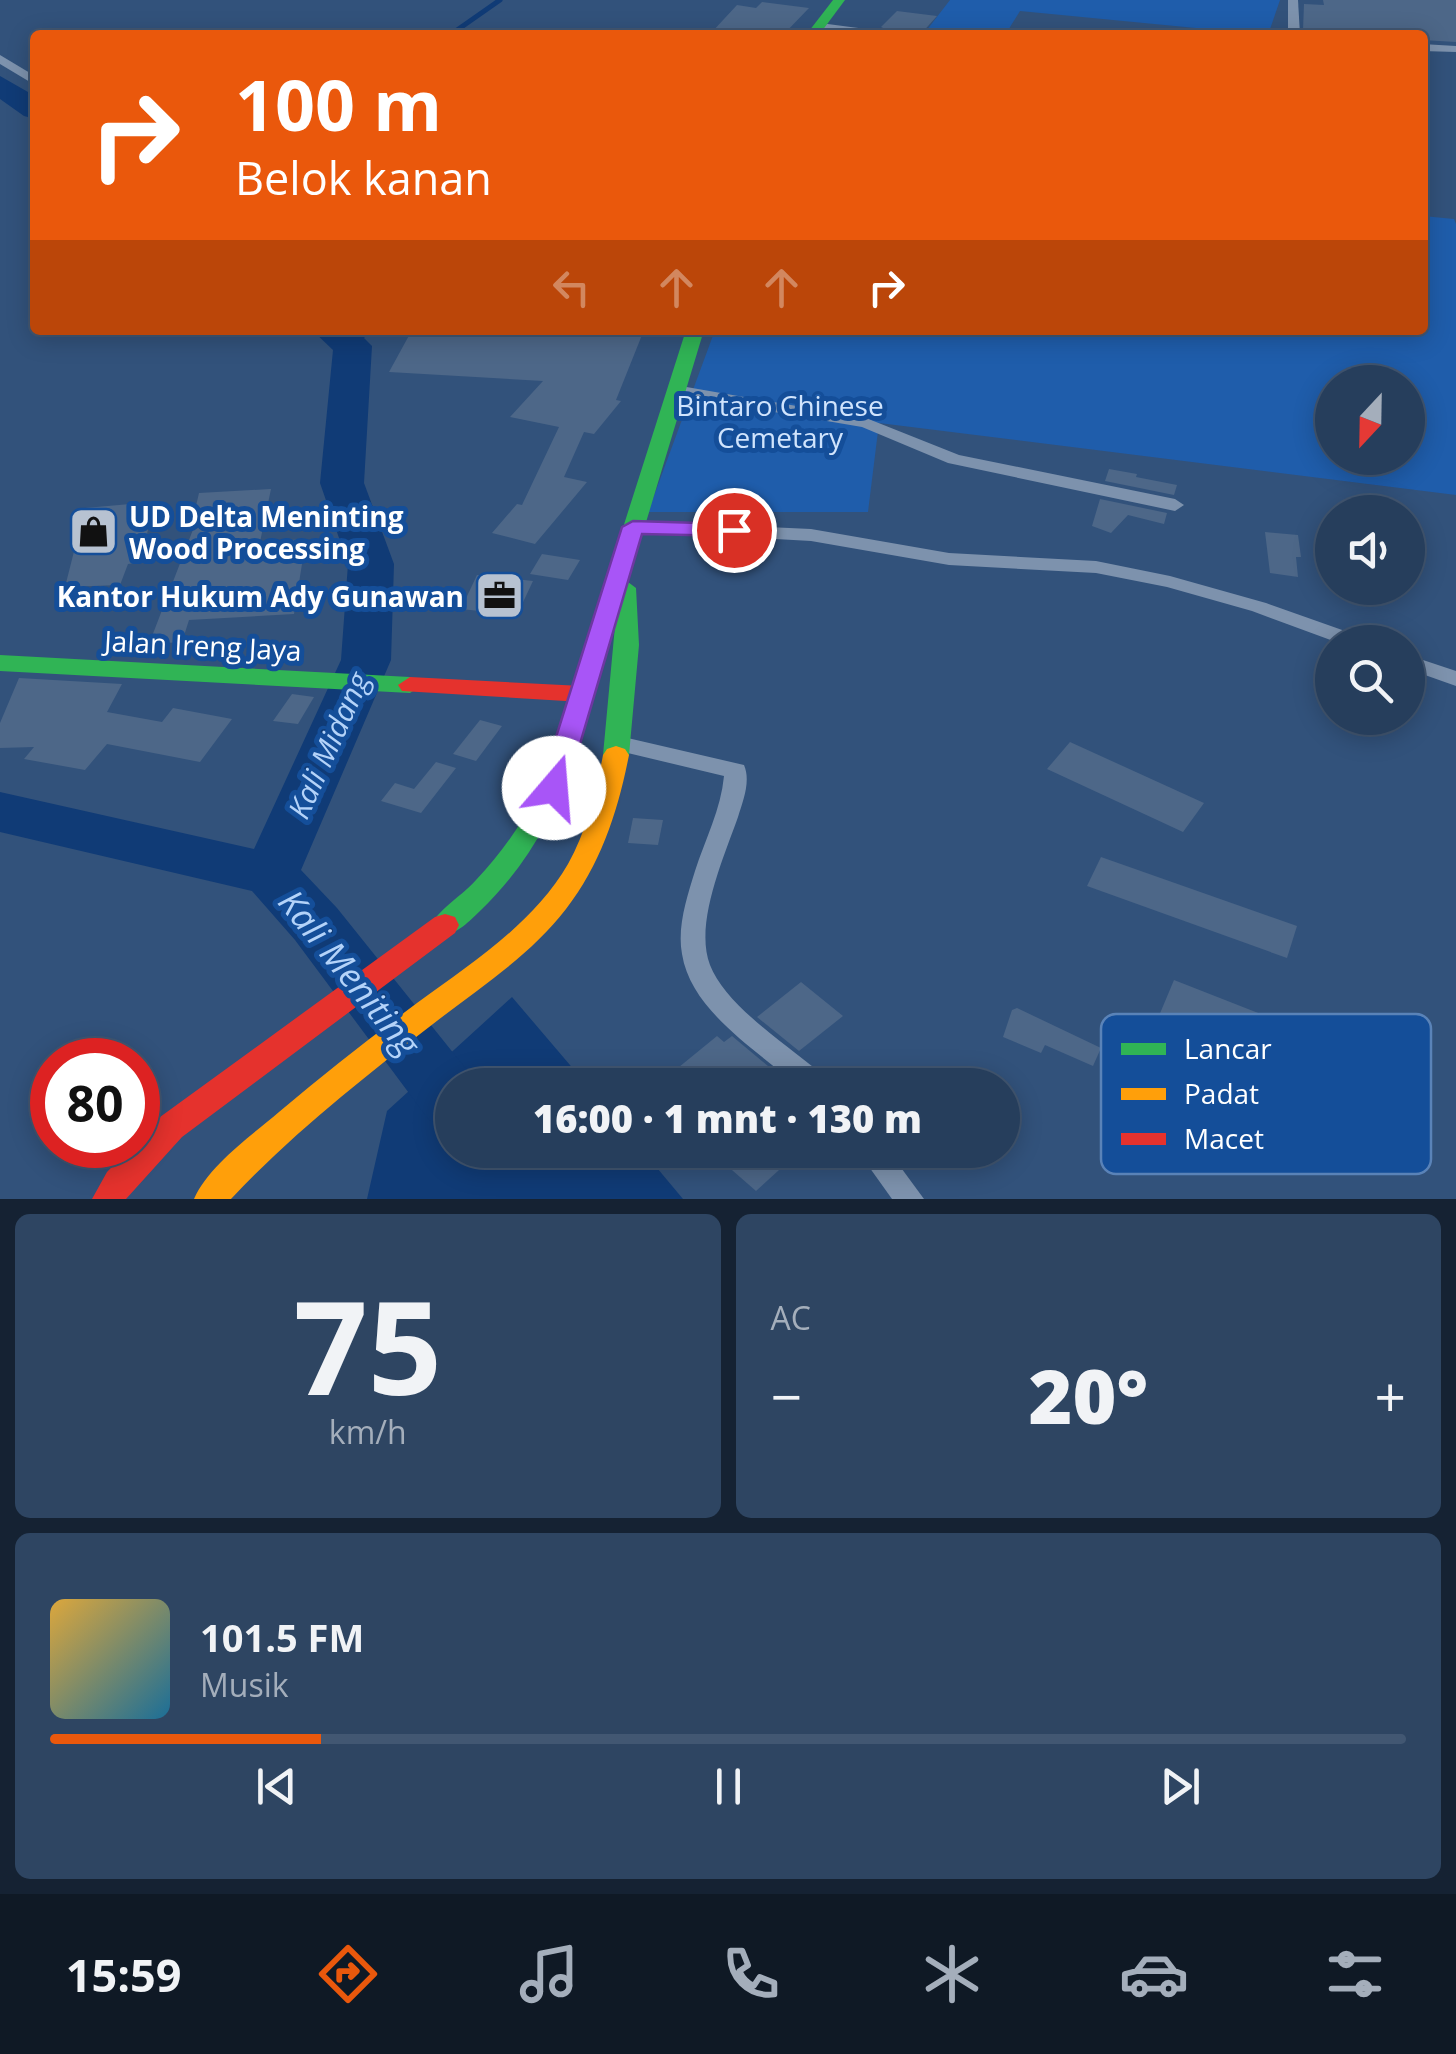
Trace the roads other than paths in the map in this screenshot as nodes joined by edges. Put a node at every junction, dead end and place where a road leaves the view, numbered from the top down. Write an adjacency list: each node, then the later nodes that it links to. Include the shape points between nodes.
1 (838, 0): 3 (main road)
2 (1292, 0): 4 (street)
3 (816, 30)
4 (1294, 30)
5 (1428, 47): 6 (street)
6 (1456, 49)
7 (0, 59): 8 (street)
8 (30, 78)
9 (693, 335): 10 (main road)
10 (676, 390): 11 (street, via 866,423 954,459); 12 (main road)
11 (1175, 505)
12 (633, 527): 13 (main road); 14 (street, via 784,532 949,558 1096,567 1170,582)
13 (621, 565): 18 (main road); 19 (main road, via 630,615)
14 (1315, 628)
15 (0, 664): 18 (main road, Jalan Ireng Jaya)
16 (1425, 668): 17 (street)
17 (1456, 679)
18 (582, 694): 22 (main road, via 549,802 464,910 171,1127)
19 (619, 744): 20 (street, via 736,771 706,876 696,964 740,1020); 23 (main road, via 587,852 570,884 513,946 294,1114)
20 (795, 1068)
21 (885, 1168): 24 (street)
22 (108, 1199)
23 (210, 1199)
24 (909, 1199)

